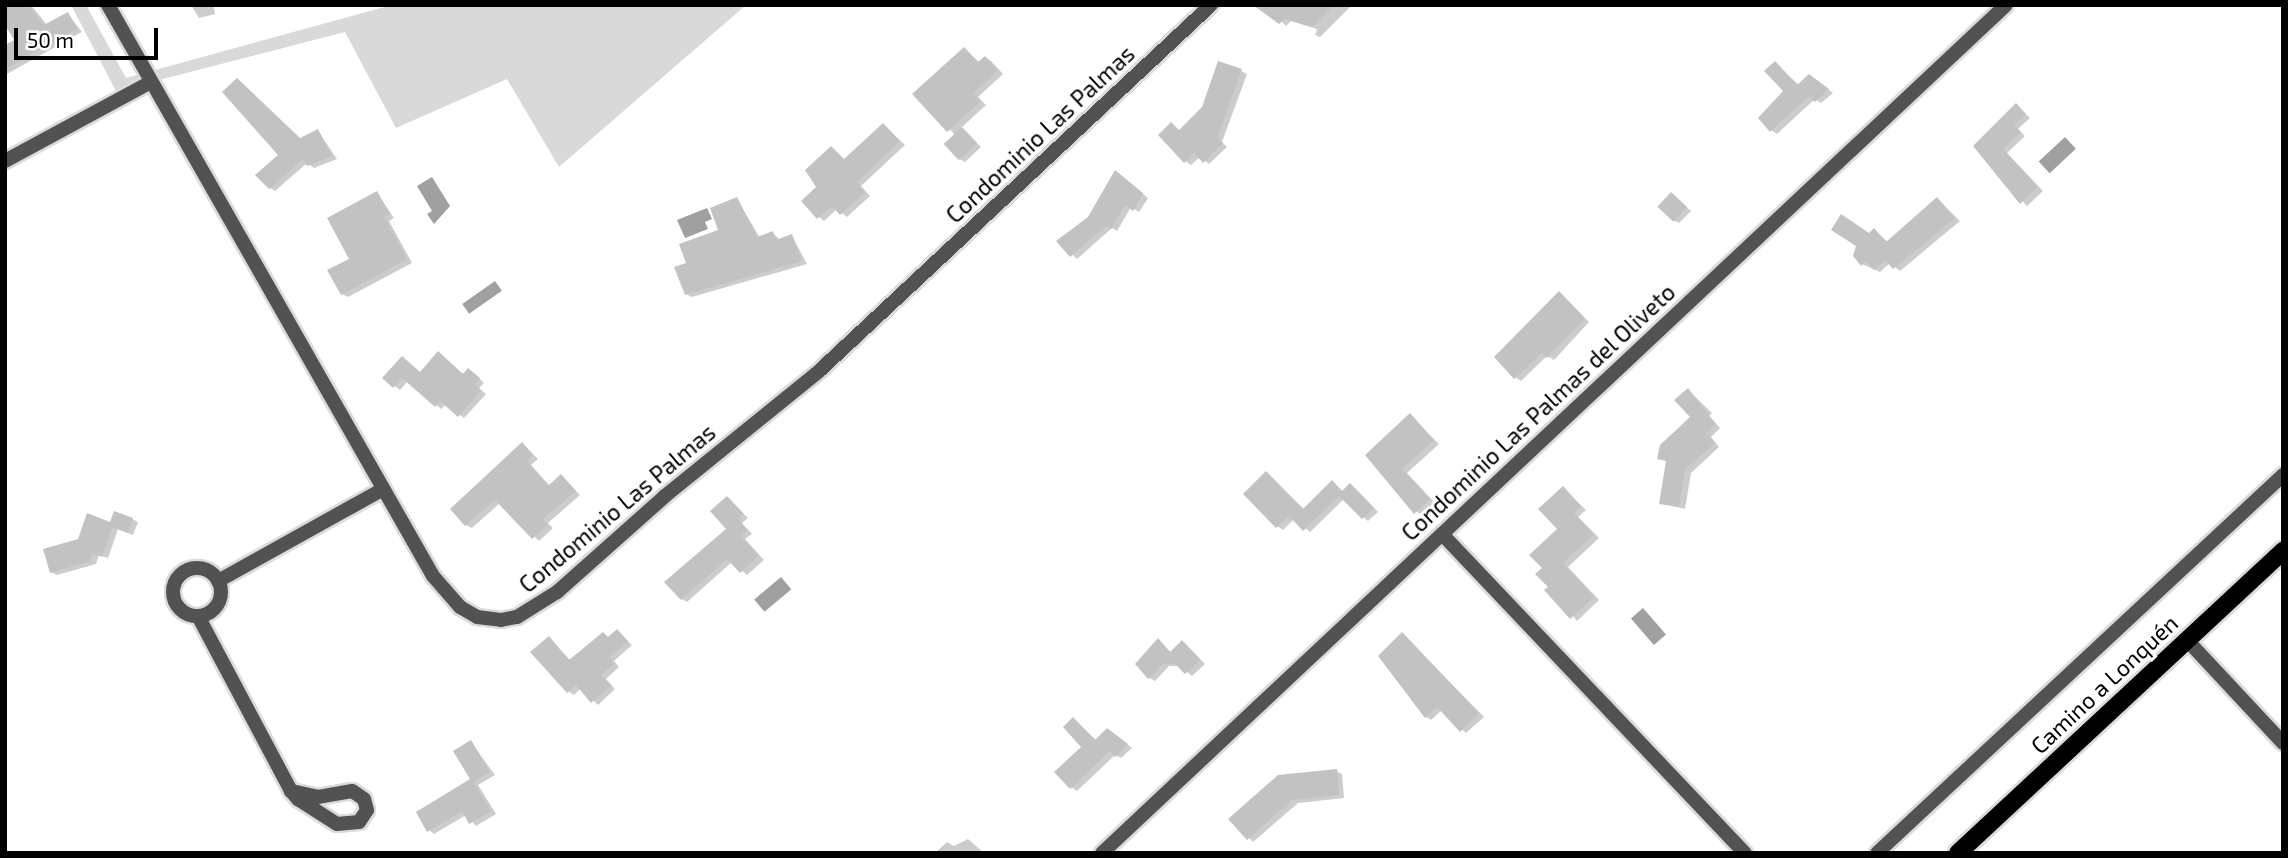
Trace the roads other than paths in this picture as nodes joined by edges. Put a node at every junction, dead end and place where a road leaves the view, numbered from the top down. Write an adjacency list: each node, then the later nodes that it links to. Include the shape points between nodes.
1 (108, 5): 4 (street, Condominio Las Palmas)
2 (1211, 5): 7 (street, Condominio Las Palmas, via 818,372 665,496 557,592 527,612 494,620 477,617 451,600)
3 (2006, 5): 8 (street, Condominio Las Palmas del Oliveto)
4 (151, 82): 5 (street); 7 (street, Condominio Las Palmas)
5 (5, 161)
6 (2283, 475): 17 (street)
7 (383, 489): 10 (street)
8 (1442, 534): 15 (street, Condominio Las Palmas del Oliveto); 16 (street)
9 (2283, 551): 12 (main road, Camino a Lonquén)
10 (218, 581): 11 (street, via 218,604); 11 (street, via 198,569 187,571 176,582 178,606)
11 (198, 616): 14 (street)
12 (2188, 640): 13 (street); 18 (main road, Camino a Lonquén)
13 (2283, 743)
14 (291, 791): 14 (street, via 315,814 337,824 359,822 367,810 364,799 352,791 319,797)
15 (1102, 853)
16 (1745, 853)
17 (1877, 853)
18 (1958, 853)

